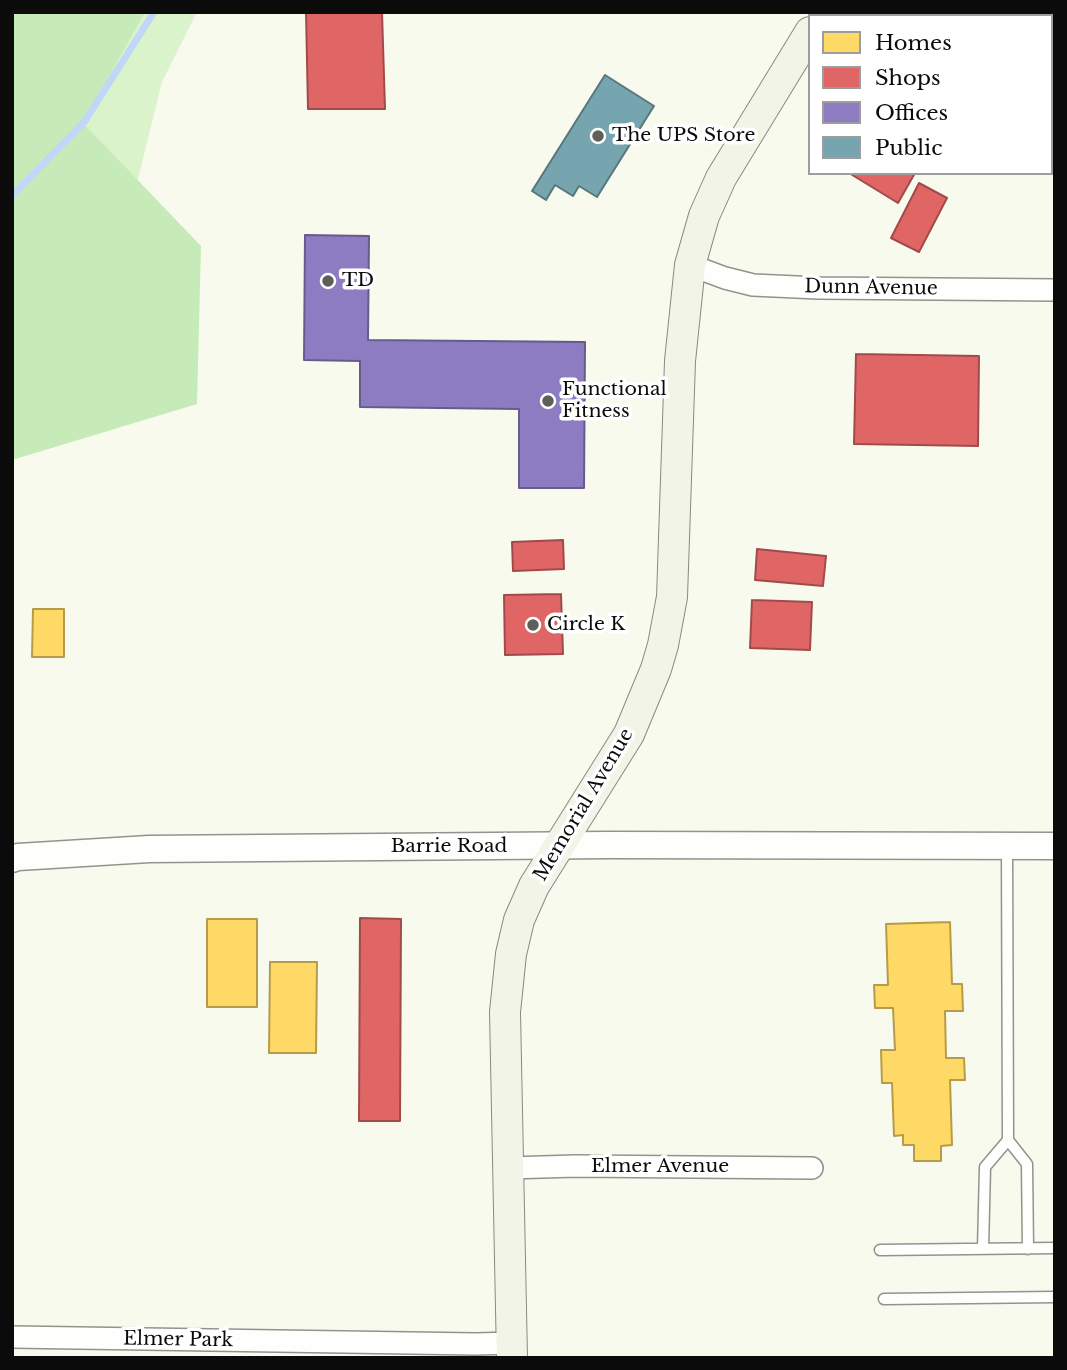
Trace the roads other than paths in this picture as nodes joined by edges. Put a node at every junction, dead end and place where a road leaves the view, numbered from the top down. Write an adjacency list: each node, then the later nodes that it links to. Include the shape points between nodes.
1 (808, 35): 2 (main road, Memorial Avenue, via 721,178)
2 (690, 265): 3 (street, Dunn Avenue, via 753,285); 4 (main road, Memorial Avenue, via 680,361 672,597 663,645 629,734)
3 (1055, 290)
4 (559, 846): 5 (street, Barrie Road); 7 (street, Barrie Road, via 149,849); 9 (main road, Memorial Avenue, via 534,886 511,954 505,1013)
5 (1007, 846): 6 (street, Barrie Road); 8 (lane)
6 (1055, 846)
7 (12, 859)
8 (1008, 1140): 12 (lane, via 985,1167); 13 (lane, via 1027,1164)
9 (509, 1168): 10 (street, Elmer Avenue); 18 (main road, Memorial Avenue)
10 (812, 1168)
11 (1055, 1248): 13 (lane)
12 (983, 1249): 13 (lane); 14 (lane)
13 (1028, 1249)
14 (880, 1250)
15 (1055, 1297): 16 (lane)
16 (884, 1299)
17 (12, 1337): 18 (street, Elmer Park, via 476,1344)
18 (512, 1350)

